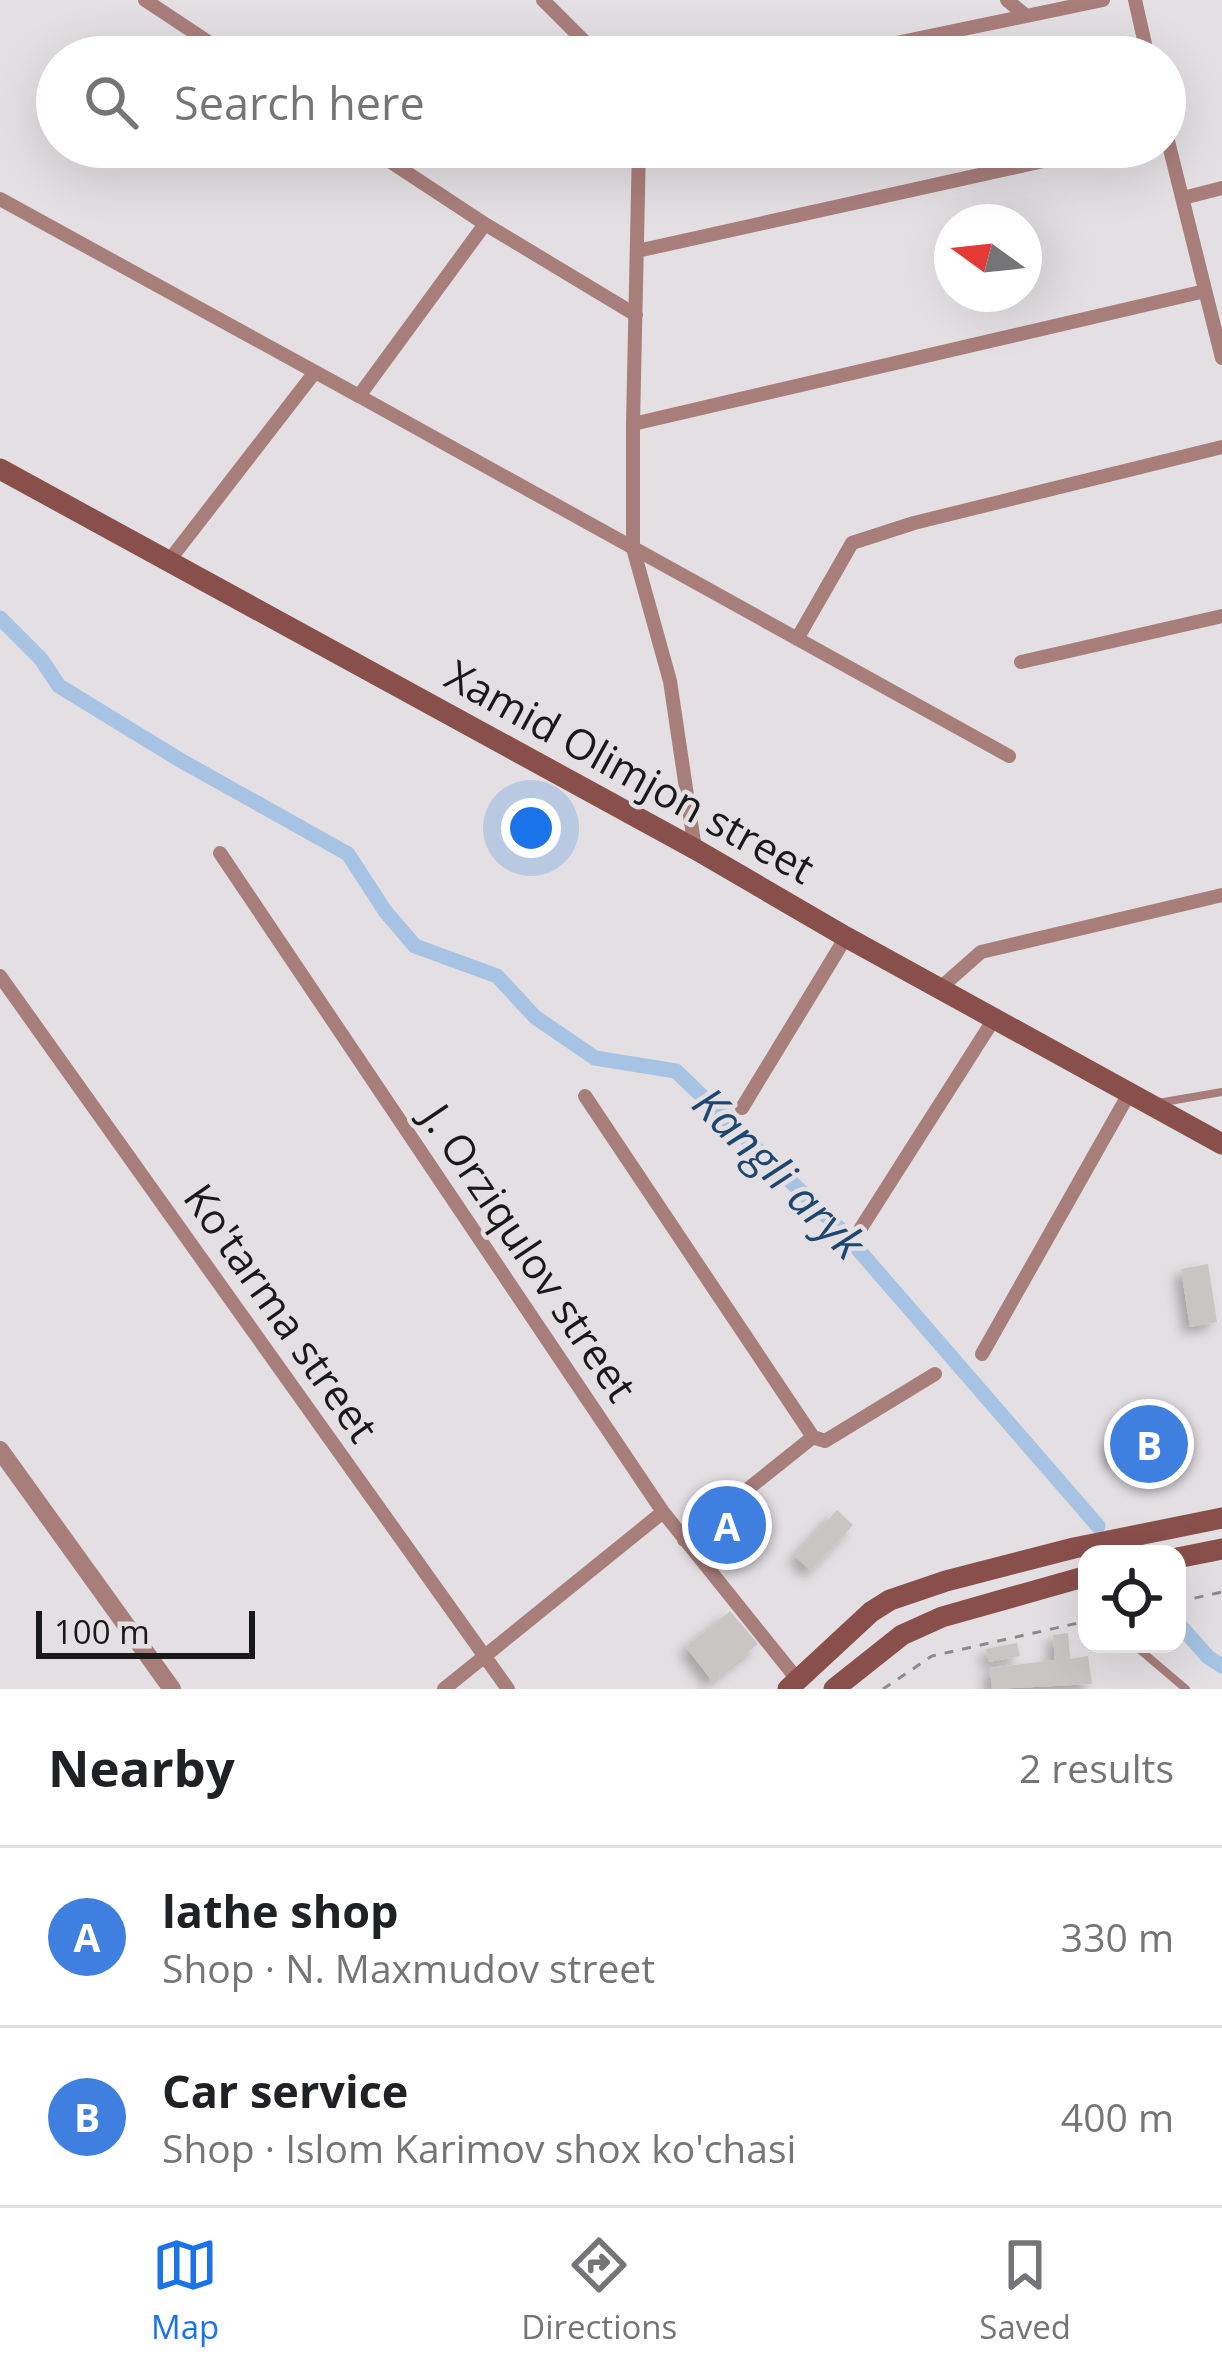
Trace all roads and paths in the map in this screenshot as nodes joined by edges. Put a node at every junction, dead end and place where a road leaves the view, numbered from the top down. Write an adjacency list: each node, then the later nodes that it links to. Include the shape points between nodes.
1 (145, 0): 7 (street)
2 (543, 0): 8 (street)
3 (1006, 0): 6 (street)
4 (1103, 0): 6 (street)
5 (1135, 0): 10 (street)
6 (1025, 15): 9 (street)
7 (199, 36)
8 (579, 36)
9 (927, 36)
10 (1143, 36)
11 (400, 168): 18 (street)
12 (639, 168): 19 (street)
13 (1011, 168): 19 (street)
14 (1175, 168): 16 (street)
15 (1222, 188): 16 (street)
16 (1183, 198): 20 (street)
17 (0, 199): 23 (street)
18 (485, 224): 21 (street); 24 (street)
19 (637, 251): 21 (street)
20 (1205, 291): 22 (street); 25 (street)
21 (636, 315): 25 (street)
22 (1222, 358)
23 (315, 372): 24 (street); 29 (street)
24 (359, 396): 28 (street)
25 (633, 424): 28 (street)
26 (1222, 447): 31 (street, via 852,543)
27 (0, 469): 29 (main road, Xamid Olimjon street)
28 (633, 548): 31 (street); 34 (street, via 670,681)
29 (168, 562): 34 (main road, Xamid Olimjon street)
30 (1222, 616): 32 (street)
31 (797, 638): 33 (street)
32 (1021, 662)
33 (1010, 756)
34 (694, 849): 37 (main road, Xamid Olimjon street)
35 (220, 853): 52 (street, J. Orziqulov street)
36 (1222, 895): 39 (street, via 981,952)
37 (846, 937): 39 (main road, Xamid Olimjon street); 45 (street)
38 (0, 976): 62 (street, Ko'tarma street)
39 (939, 989): 40 (main road, Xamid Olimjon street)
40 (994, 1019): 41 (main road, Xamid Olimjon street); 47 (street)
41 (1130, 1092): 44 (main road, Xamid Olimjon street); 48 (street)
42 (1222, 1092): 44 (lane)
43 (584, 1096): 50 (street)
44 (1150, 1104): 46 (main road, Xamid Olimjon street)
45 (742, 1108)
46 (1222, 1144)
47 (861, 1228)
48 (982, 1354)
49 (935, 1374): 50 (street, via 825,1441)
50 (813, 1437): 54 (street)
51 (0, 1450): 64 (street)
52 (662, 1512): 54 (street, J. Orziqulov street); 62 (street)
53 (1222, 1519): 63 (main road, via 1074,1548 890,1600)
54 (684, 1540): 63 (street, J. Orziqulov street)
55 (1222, 1549): 56 (main road)
56 (1186, 1556)
57 (1078, 1579): 67 (main road, via 902,1635)
58 (1222, 1592): 59 (path)
59 (1186, 1600)
60 (1078, 1623): 68 (path, via 932,1656)
61 (1144, 1653): 69 (lane)
62 (486, 1658): 65 (street); 66 (street, Ko'tarma street)
63 (793, 1684)
64 (172, 1689)
65 (444, 1689)
66 (508, 1689)
67 (834, 1689)
68 (883, 1689)
69 (1186, 1689)

